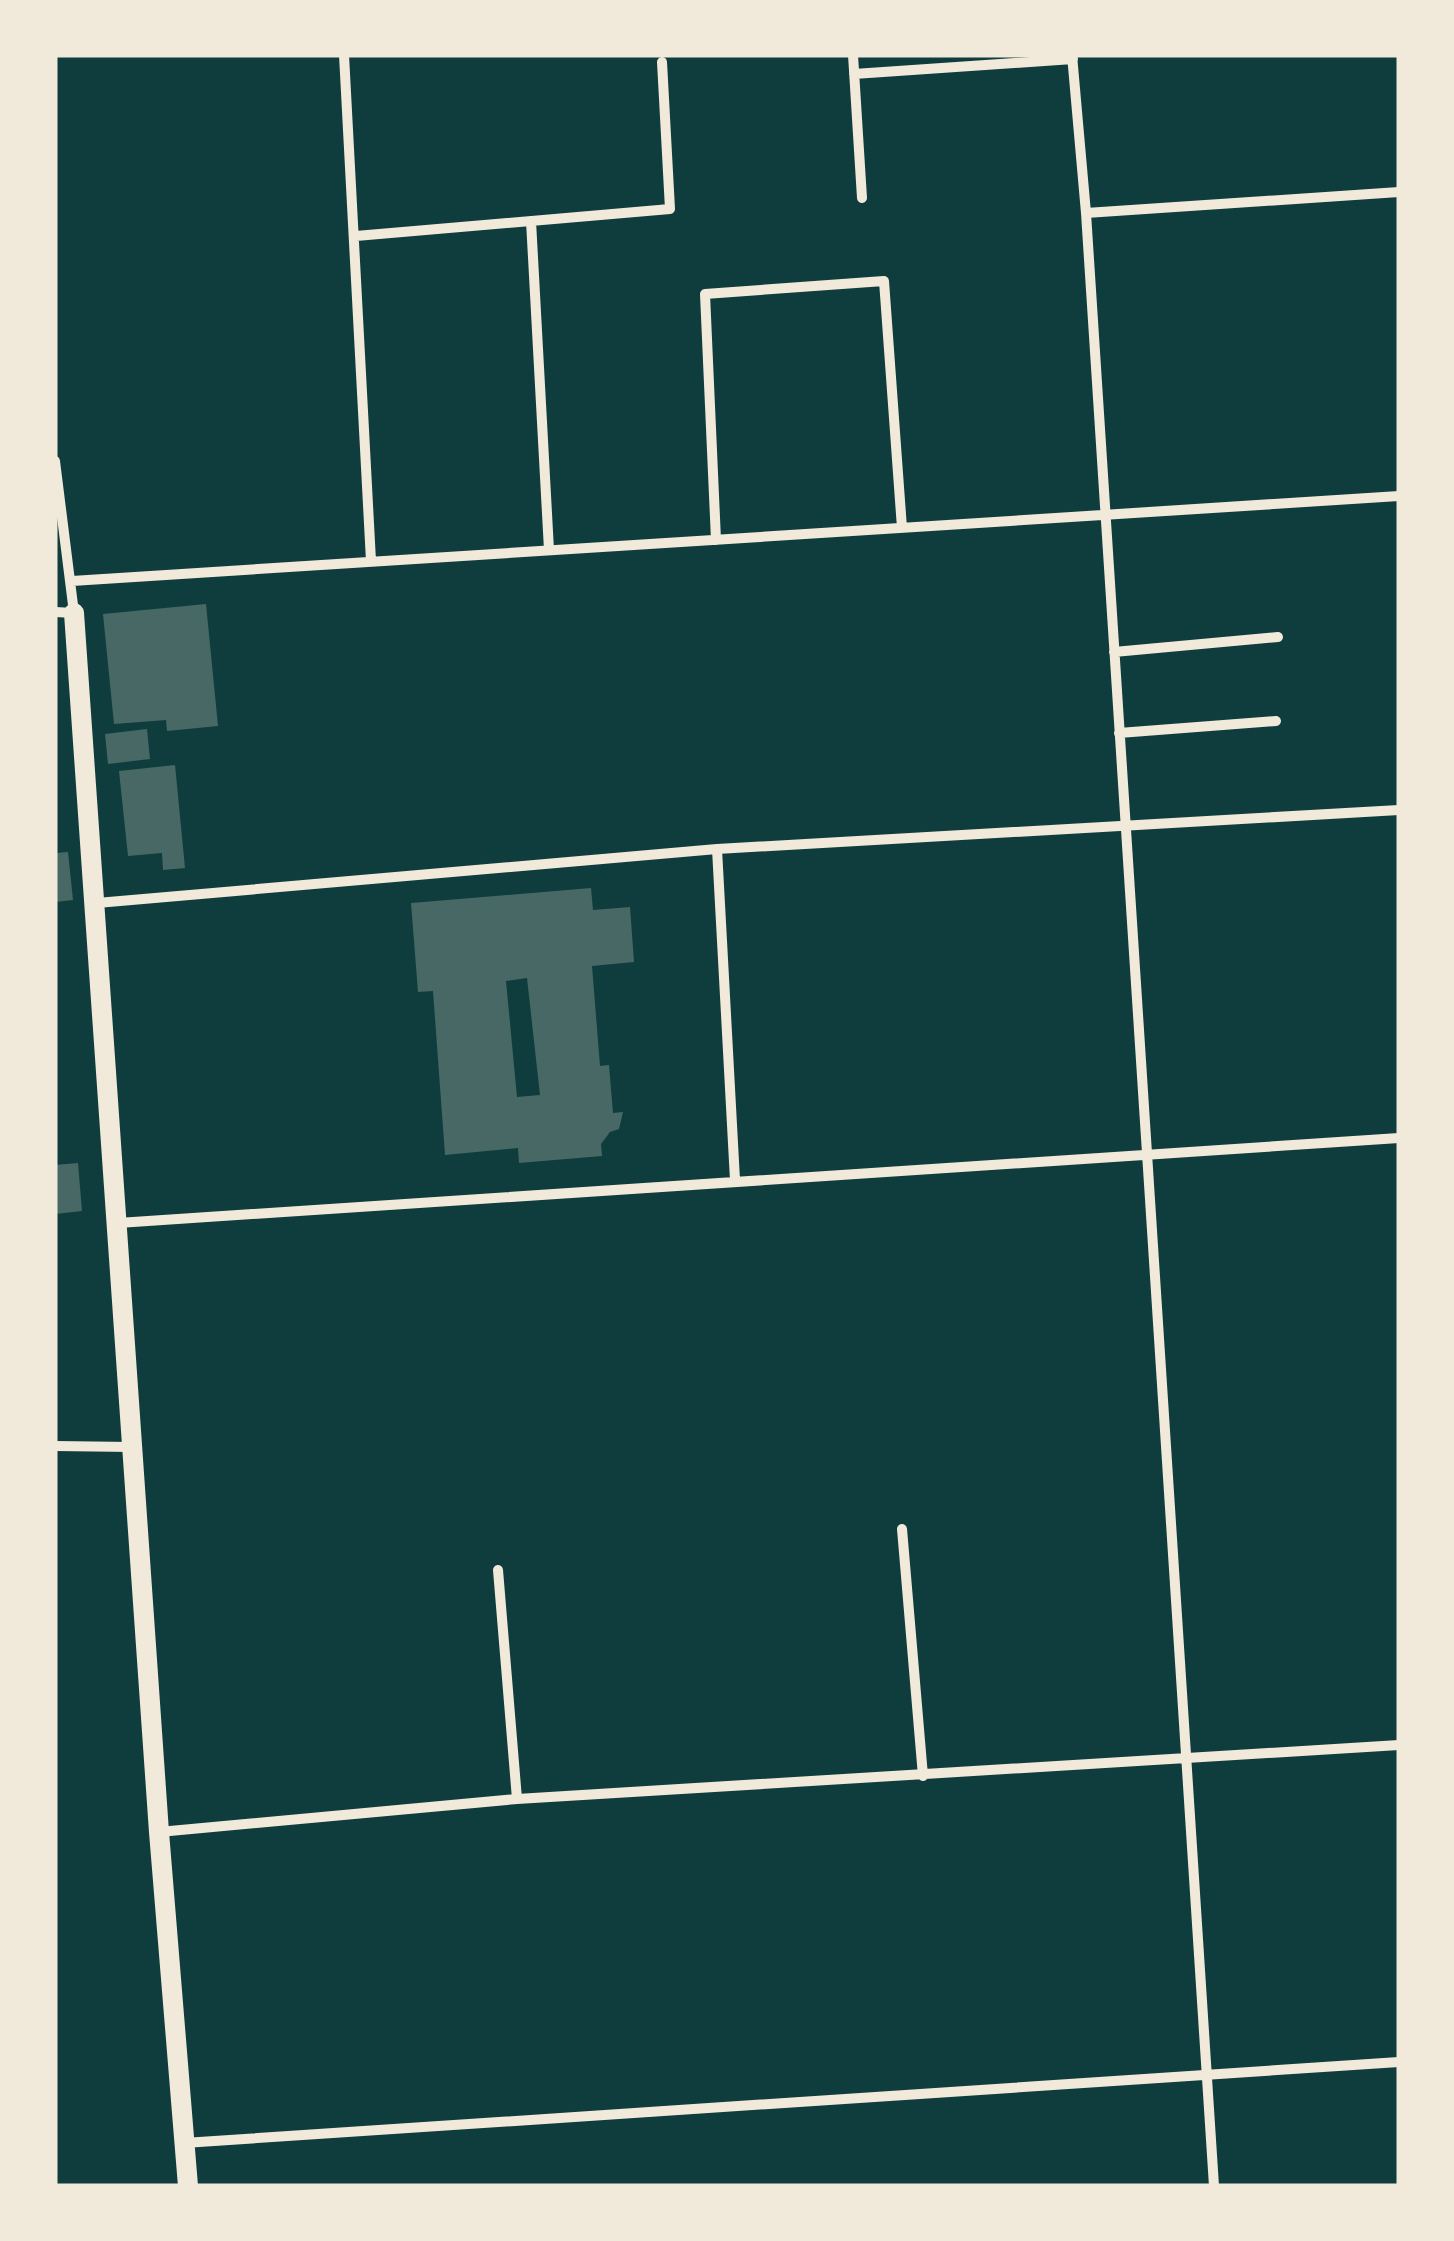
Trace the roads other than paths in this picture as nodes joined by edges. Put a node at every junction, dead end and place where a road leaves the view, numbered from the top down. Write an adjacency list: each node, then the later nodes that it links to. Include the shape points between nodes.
1 (344, 55): 10 (street)
2 (853, 55): 5 (street)
3 (1072, 57): 5 (street); 8 (street)
4 (662, 62): 9 (street, via 670,209)
5 (854, 74): 7 (street)
6 (1399, 192): 8 (street)
7 (862, 198)
8 (1086, 213): 13 (street)
9 (530, 221): 10 (street); 16 (street)
10 (356, 236): 17 (street)
11 (55, 461): 18 (street)
12 (1399, 496): 13 (street)
13 (1105, 513): 14 (street); 21 (street)
14 (902, 528): 15 (street); 15 (street, via 884,280 705,294)
15 (716, 540): 16 (street)
16 (549, 550): 17 (street)
17 (370, 560): 18 (street)
18 (72, 581): 19 (street)
19 (65, 612): 27 (main road)
20 (1278, 637): 21 (street)
21 (1114, 652): 23 (street)
22 (1276, 721): 23 (street)
23 (1118, 733): 25 (street)
24 (1399, 810): 25 (street)
25 (1125, 827): 26 (street); 29 (street)
26 (717, 850): 27 (street); 30 (street)
27 (96, 903): 31 (main road)
28 (1399, 1138): 29 (street)
29 (1144, 1155): 30 (street); 37 (street)
30 (735, 1180): 31 (street)
31 (118, 1223): 33 (main road)
32 (55, 1446): 33 (street)
33 (132, 1447): 40 (main road)
34 (902, 1529): 38 (street)
35 (498, 1570): 39 (street)
36 (1399, 1745): 37 (street)
37 (1184, 1761): 38 (street); 42 (street)
38 (923, 1776): 39 (street)
39 (517, 1799): 40 (street)
40 (159, 1832): 43 (main road)
41 (1399, 2062): 42 (street)
42 (1204, 2074): 43 (street); 45 (street)
43 (184, 2143): 44 (main road)
44 (188, 2186)
45 (1214, 2186)

